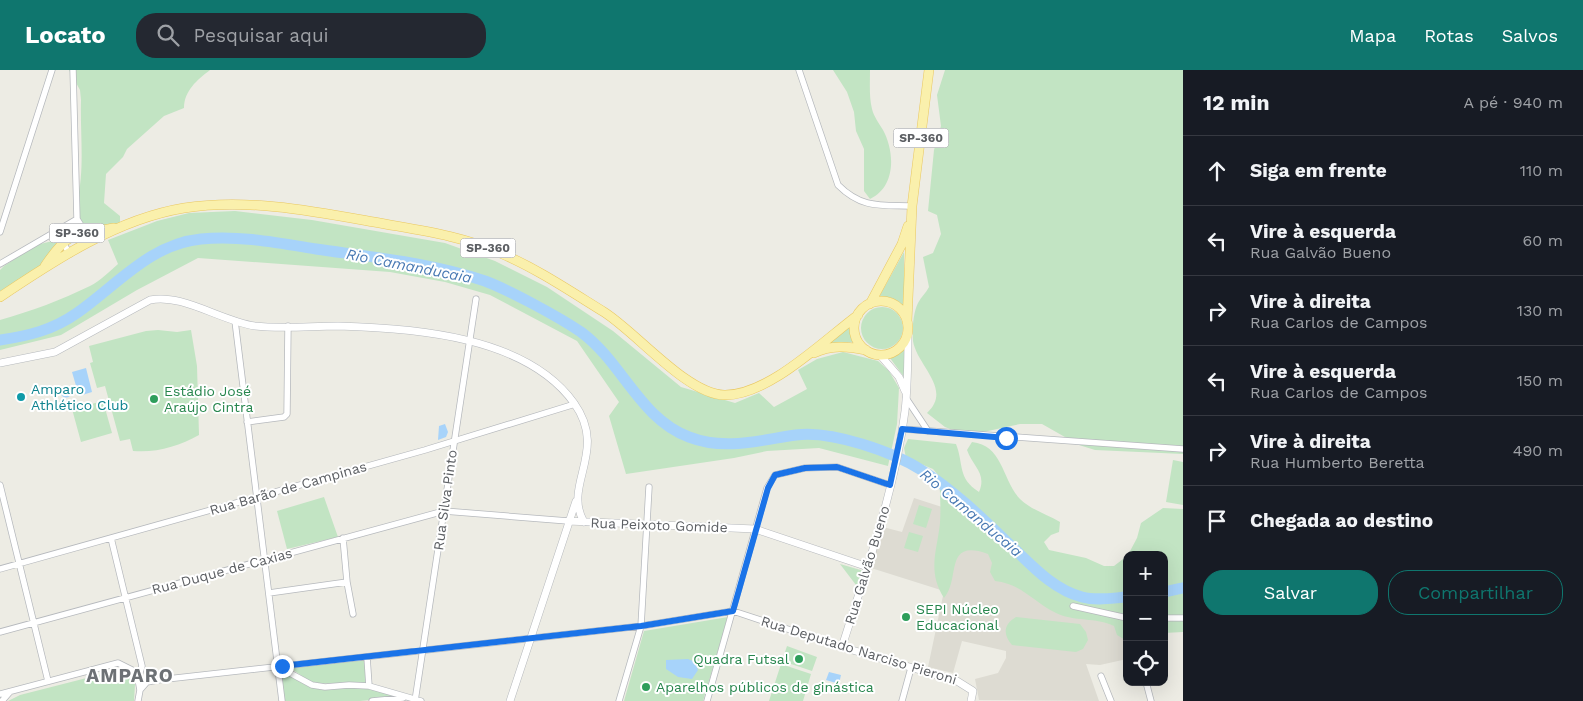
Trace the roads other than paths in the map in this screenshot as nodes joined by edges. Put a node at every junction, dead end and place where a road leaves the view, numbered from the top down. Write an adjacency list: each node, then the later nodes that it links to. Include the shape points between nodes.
1 (52, 70): 10 (street)
2 (73, 70): 7 (street)
3 (799, 70): 5 (street, via 838,186 848,196 864,204)
4 (930, 70): 5 (main road, SP-360)
5 (912, 206): 6 (main road, SP-360)
6 (912, 216): 19 (main road, SP-360, via 902,244); 23 (main road, SP-360)
7 (77, 219): 9 (street); 11 (street)
8 (124, 226): 9 (main road, SP-360); 12 (main road, SP-360); 27 (main road, SP-360, via 184,208 258,206 326,214 468,241 528,266 570,291 623,325 685,379 715,393 738,394 754,388)
9 (84, 231): 12 (street); 13 (main road, SP-360)
10 (0, 232)
11 (56, 232): 13 (street); 15 (street)
12 (90, 242): 14 (main road, SP-360)
13 (62, 243): 14 (street); 16 (main road, SP-360)
14 (70, 254): 16 (main road, SP-360)
15 (1, 261)
16 (44, 267): 17 (main road, SP-360)
17 (0, 297)
18 (476, 299): 24 (street, Rua Silva Pinto)
19 (870, 304): 20 (main road, SP-360); 23 (main road, via 879,302 897,306)
20 (858, 315): 25 (main road, via 856,338); 27 (main road, SP-360)
21 (234, 321): 22 (street, via 256,326); 28 (street, via 170,298 161,298 144,303 52,354); 31 (street)
22 (288, 326): 24 (street, via 393,330); 31 (street, via 287,414)
23 (908, 326): 26 (main road, via 902,346); 29 (street, Rua Galvão Bueno)
24 (468, 341): 30 (street, via 526,362 563,389); 34 (street, Rua Silva Pinto)
25 (866, 350): 26 (main road, SP-360); 27 (main road, SP-360, via 834,347)
26 (880, 355): 29 (street, via 899,377)
27 (804, 357)
28 (0, 363)
29 (906, 396): 32 (street, Rua Galvão Bueno); 33 (street)
30 (575, 404): 34 (street, Rua Barão de Campinas); 40 (street, via 589,440)
31 (247, 422): 39 (street)
32 (902, 429): 33 (street); 37 (street, Rua Galvão Bueno)
33 (928, 431): 35 (street)
34 (454, 441): 39 (street, Rua Barão de Campinas); 42 (street, Rua Silva Pinto)
35 (1183, 449)
36 (0, 485): 41 (street)
37 (890, 485): 46 (street, via 837,467 805,468 775,475); 51 (street, Rua Galvão Bueno)
38 (649, 487): 45 (street)
39 (257, 496): 47 (street, Rua Barão de Campinas); 49 (street)
40 (576, 501): 43 (street); 44 (street)
41 (3, 508): 50 (street)
42 (444, 511): 43 (street, Rua Peixoto Gomide); 48 (street, Rua Duque de Caxias); 67 (street, Rua Silva Pinto)
43 (568, 522): 44 (street, Rua Peixoto Gomide); 65 (street)
44 (584, 522): 45 (street, Rua Peixoto Gomide)
45 (648, 524): 46 (street, Rua Peixoto Gomide); 63 (street)
46 (755, 529): 51 (street, Rua Peixoto Gomide); 57 (street)
47 (111, 538): 50 (street, Rua Barão de Campinas); 55 (street)
48 (343, 538): 49 (street, Rua Duque de Caxias); 53 (street)
49 (265, 559): 54 (street); 55 (street, Rua Duque de Caxias)
50 (19, 564): 52 (street, Rua Barão de Campinas); 62 (street)
51 (868, 567): 66 (street, Rua Galvão Bueno)
52 (0, 570)
53 (347, 582): 54 (street); 58 (street)
54 (269, 593): 69 (street)
55 (126, 596): 62 (street, Rua Duque de Caxias); 72 (street, via 142,666)
56 (1073, 606): 59 (street)
57 (733, 611): 63 (street); 66 (street, Rua Deputado Narciso Pieroni); 87 (street)
58 (353, 614)
59 (1123, 617)
60 (1168, 618): 61 (street)
61 (1183, 618)
62 (33, 623): 64 (street, Rua Duque de Caxias); 73 (street)
63 (641, 626): 65 (street); 86 (street)
64 (0, 632)
65 (529, 639): 67 (street); 85 (street)
66 (842, 647): 70 (street, Rua Deputado Narciso Pieroni)
67 (422, 650): 68 (street); 80 (street, Rua Silva Pinto)
68 (367, 657): 69 (street); 74 (street)
69 (278, 666): 74 (street, via 312,685); 76 (street, via 158,680 147,682); 83 (street)
70 (911, 668): 88 (street); 89 (street, Rua Deputado Narciso Pieroni, via 967,685 973,691)
71 (1101, 676): 90 (street)
72 (138, 679): 73 (street, via 134,671 118,663); 76 (street)
73 (48, 681): 77 (street)
74 (369, 686): 79 (street)
75 (1147, 686): 91 (street)
76 (140, 690): 82 (street)
77 (11, 691): 78 (street); 81 (street)
78 (0, 694)
79 (408, 697): 80 (street); 84 (street)
80 (417, 700)
81 (2, 701)
82 (138, 701)
83 (282, 701)
84 (372, 701)
85 (510, 701)
86 (619, 701)
87 (706, 701)
88 (902, 701)
89 (970, 701)
90 (1111, 701)
91 (1150, 701)

